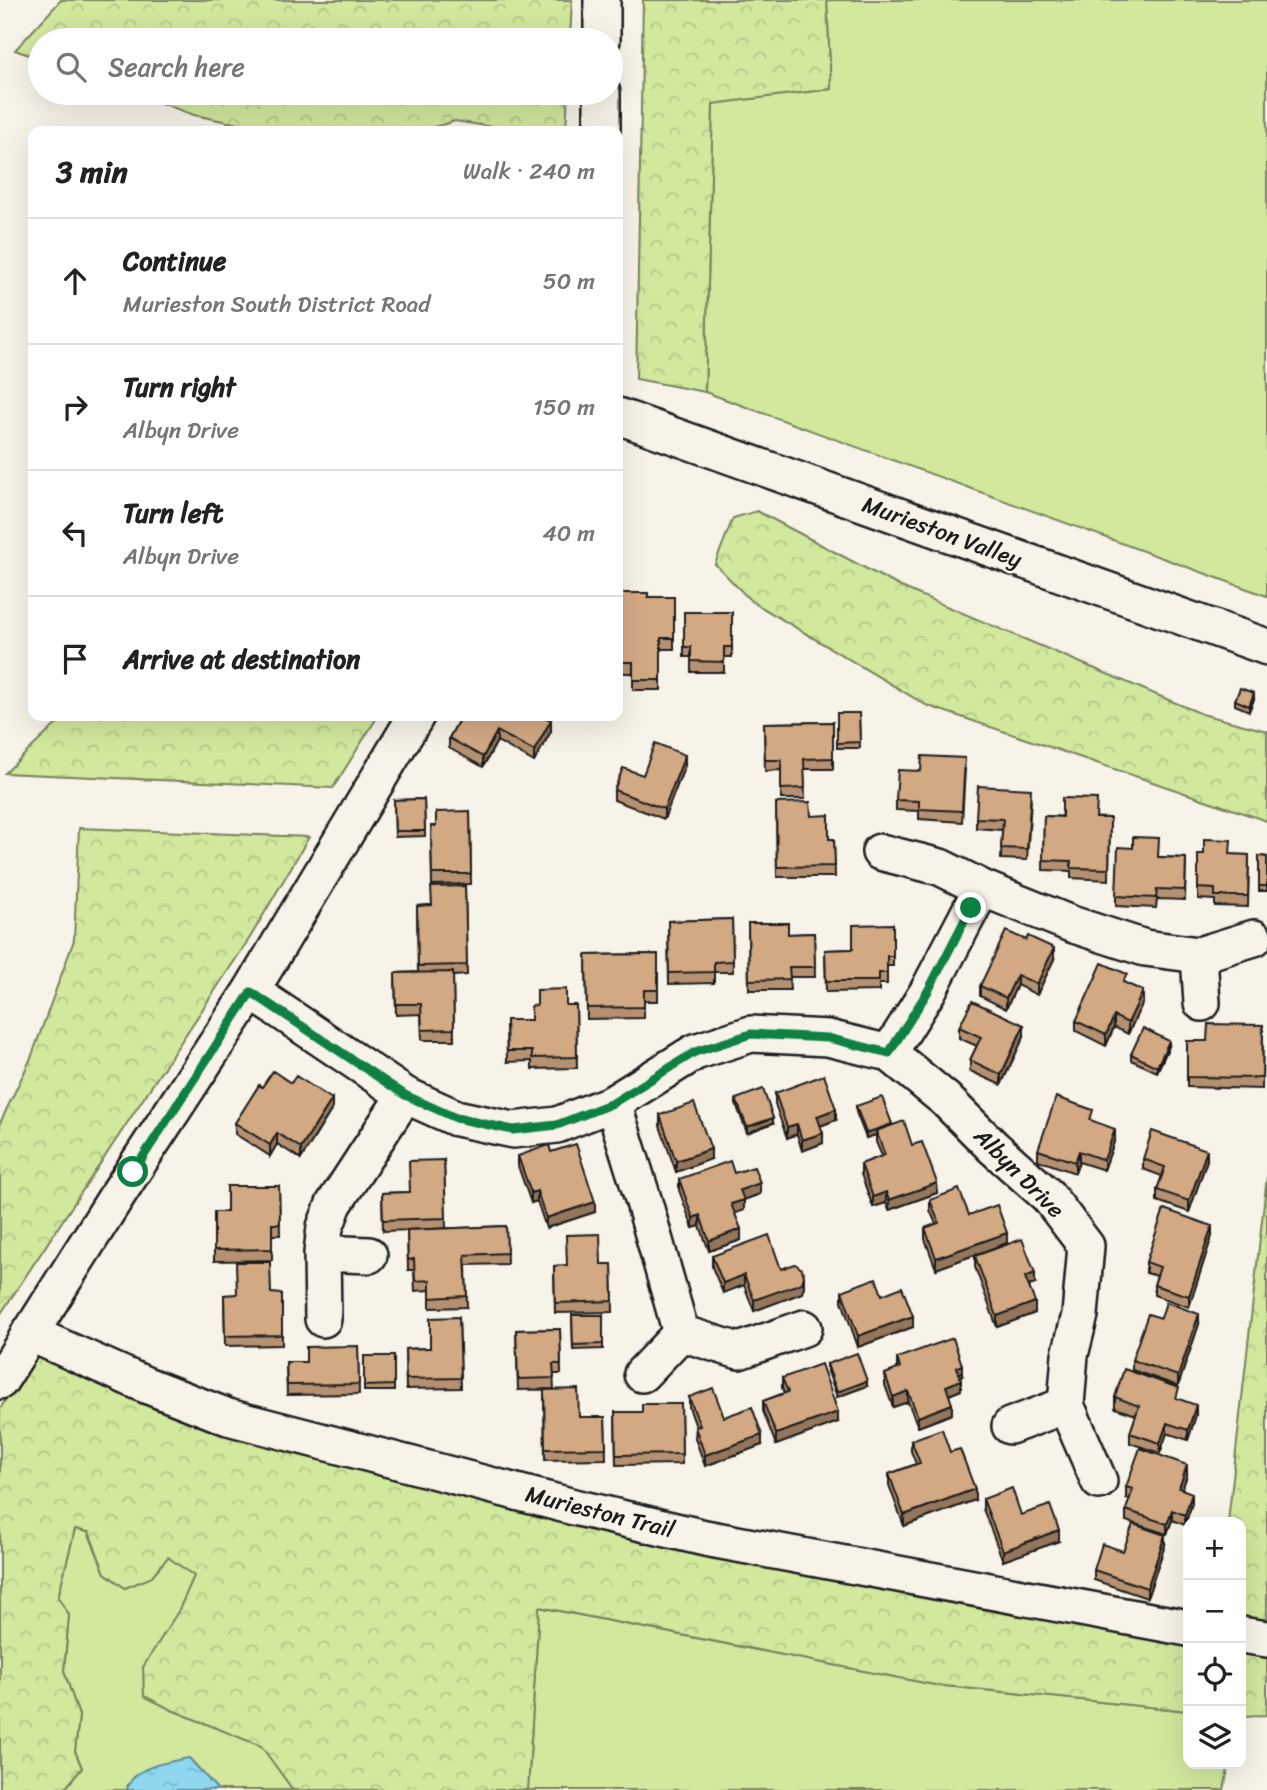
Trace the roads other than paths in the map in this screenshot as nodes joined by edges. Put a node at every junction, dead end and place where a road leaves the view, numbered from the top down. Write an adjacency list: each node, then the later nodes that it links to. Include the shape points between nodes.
1 (602, 0): 2 (street)
2 (602, 28)
3 (602, 105): 4 (street)
4 (602, 126)
5 (623, 418): 6 (street, Murieston Valley)
6 (1267, 647)
7 (413, 721): 12 (street)
8 (880, 852): 9 (street, via 940,867)
9 (982, 888): 11 (street, via 1071,925 1132,944); 14 (street, via 928,991)
10 (1254, 938): 11 (street)
11 (1199, 955): 13 (street)
12 (251, 992): 15 (street, Albyn Drive); 21 (street)
13 (1202, 1003)
14 (889, 1053): 16 (street, Albyn Drive, via 828,1038 751,1034 695,1052); 25 (street, Albyn Drive, via 1048,1196 1086,1246)
15 (405, 1095): 16 (street, Albyn Drive, via 456,1118 513,1130 557,1125); 17 (street, via 334,1204)
16 (613, 1103): 22 (street)
17 (322, 1253): 18 (street); 19 (street)
18 (369, 1255)
19 (323, 1319)
20 (804, 1328): 22 (street, via 739,1351)
21 (29, 1333): 24 (street); 28 (street, Murieston Trail, via 228,1417 575,1507 705,1538)
22 (681, 1333): 23 (street)
23 (642, 1374)
24 (0, 1381)
25 (1066, 1405): 26 (street); 27 (street, Albyn Drive)
26 (1010, 1426)
27 (1100, 1481)
28 (1183, 1627)
29 (1246, 1636): 30 (street)
30 (1267, 1639)

